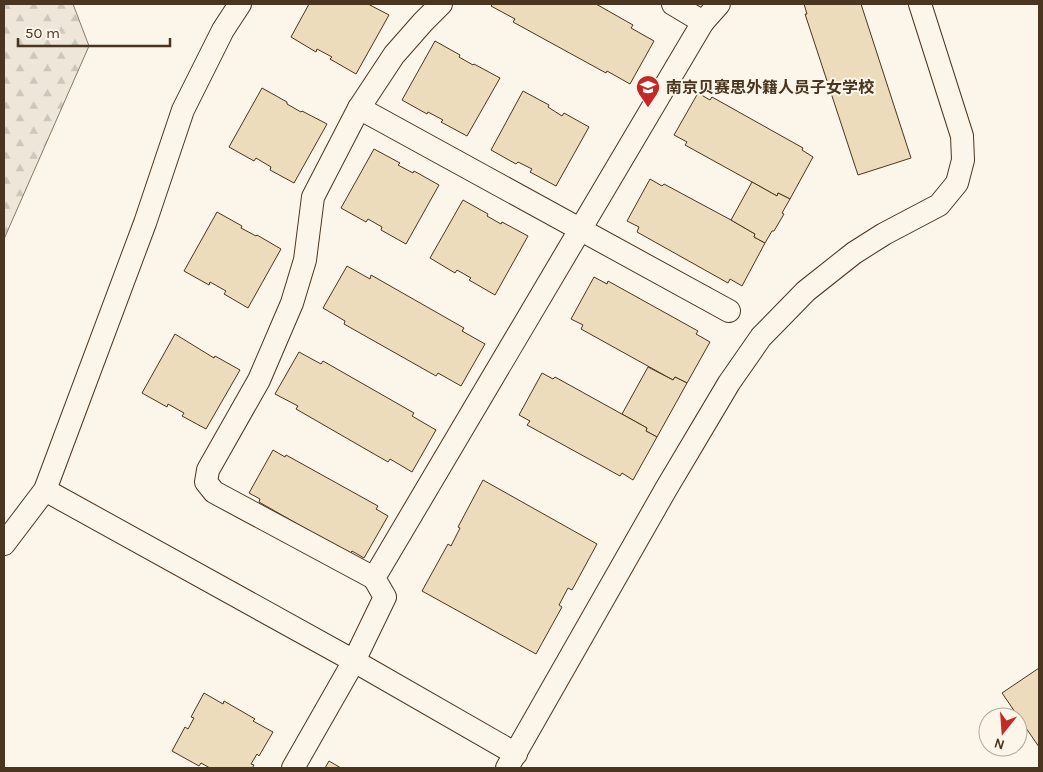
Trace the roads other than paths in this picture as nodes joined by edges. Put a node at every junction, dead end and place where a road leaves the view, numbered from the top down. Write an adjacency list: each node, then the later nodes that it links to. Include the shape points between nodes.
1 (240, 4): 10 (street, via 223,30 183,110 145,223)
2 (441, 4): 7 (street, via 394,55)
3 (673, 4): 6 (street)
4 (719, 4): 6 (street)
5 (920, 4): 14 (street, via 962,136 963,160 958,183 940,205 854,253 806,290 761,337 729,383 666,488)
6 (703, 22): 8 (street)
7 (359, 108): 8 (street); 12 (street, via 313,197 305,260 292,302 259,380 208,470 206,482 214,492)
8 (580, 229): 9 (street); 12 (street)
9 (729, 311)
10 (44, 490): 11 (street); 13 (street)
11 (4, 544)
12 (374, 578): 13 (street, via 385,597)
13 (354, 661): 14 (street); 15 (street)
14 (511, 761)
15 (293, 768)

